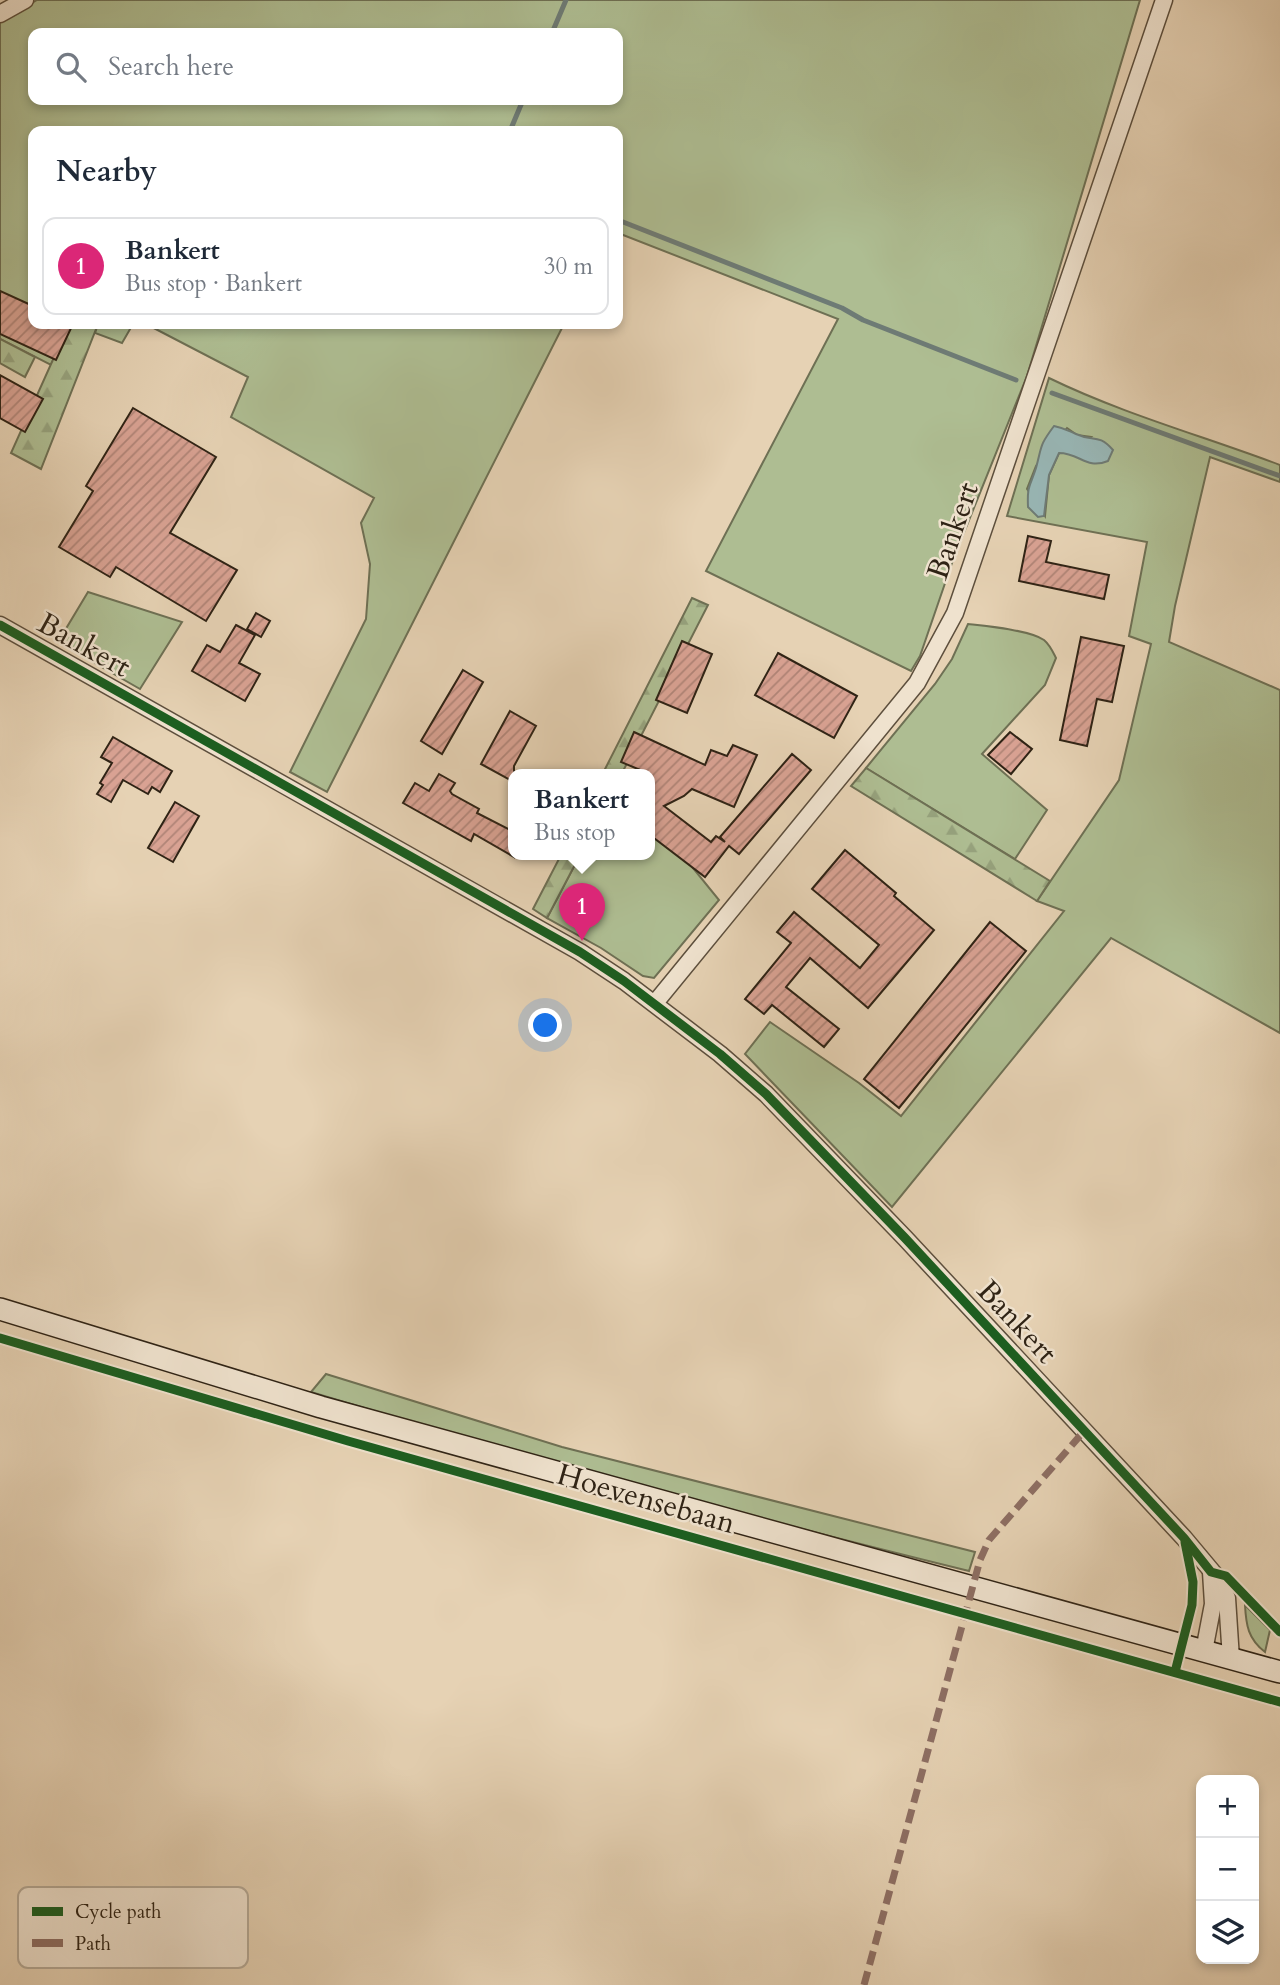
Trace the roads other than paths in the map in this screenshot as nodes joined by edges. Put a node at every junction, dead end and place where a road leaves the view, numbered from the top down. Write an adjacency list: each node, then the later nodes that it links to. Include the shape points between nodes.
1 (25, 0): 3 (street)
2 (1164, 0): 5 (street, Bankert, via 955,613 938,648 917,683)
3 (0, 14)
4 (0, 625): 5 (street, Bankert, via 580,952)
5 (654, 1003): 7 (street, Bankert, via 766,1094 1085,1430)
6 (0, 1309): 8 (main road, Hoevensebaan, via 321,1407)
7 (1211, 1572): 8 (street, via 1213,1604); 9 (street, Bankert, via 1227,1598)
8 (1204, 1651): 9 (main road, Hoevensebaan)
9 (1231, 1659): 10 (main road, Hoevensebaan)
10 (1280, 1672)

